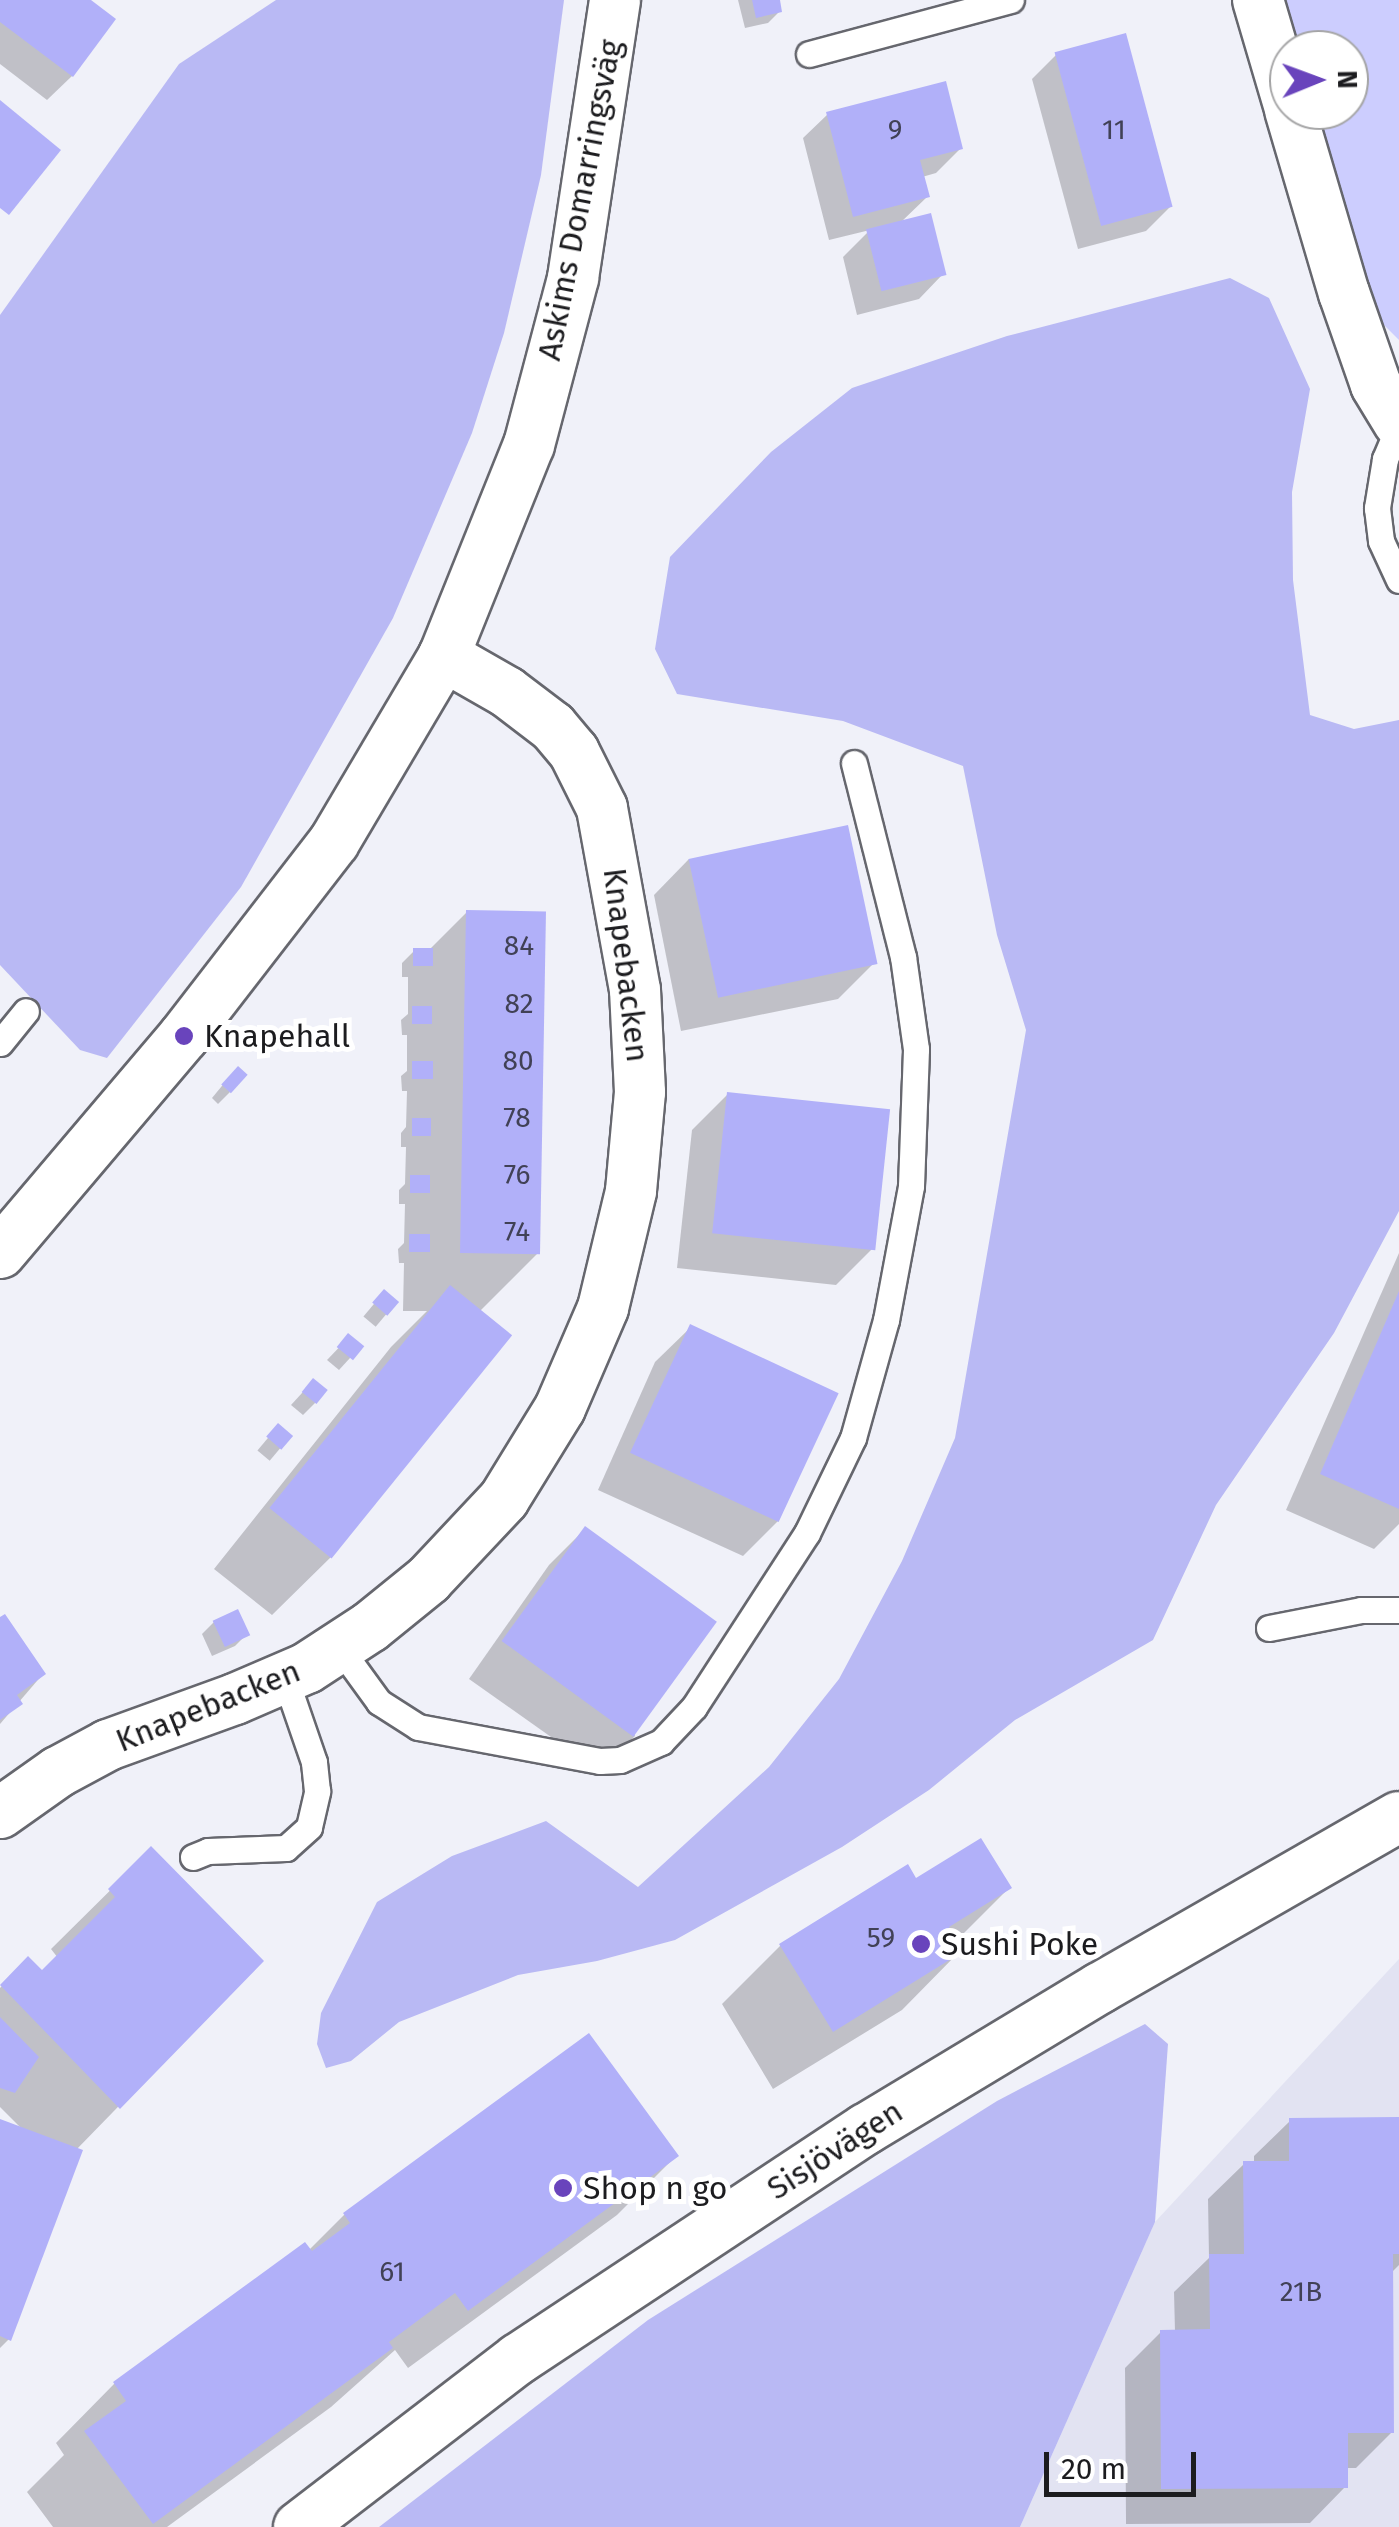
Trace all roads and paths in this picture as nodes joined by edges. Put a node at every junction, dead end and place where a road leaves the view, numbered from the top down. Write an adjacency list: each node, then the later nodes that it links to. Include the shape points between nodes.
1 (615, 0): 9 (street, Askims Domarringsväg, via 573,278 549,371 529,446)
2 (1011, 0): 5 (lane)
3 (1258, 0): 4 (street)
4 (1269, 37)
5 (808, 54)
6 (1296, 130): 7 (street, via 1344,293 1376,385)
7 (1399, 425): 8 (lane, via 1377,508 1381,541)
8 (1399, 580)
9 (444, 656): 13 (street, Askims Domarringsväg, via 334,842 184,1036); 16 (street, Knapebacken, via 553,728 574,752 602,808 635,990 640,1092 631,1191 603,1308 560,1408 504,1499 428,1580)
10 (854, 762): 16 (lane, via 903,957 916,1049 911,1186 886,1320 853,1438 807,1533 694,1707 661,1742 620,1760 418,1726 378,1702)
11 (26, 1011): 12 (lane)
12 (0, 1043)
13 (0, 1253)
14 (1399, 1610): 15 (lane, via 1361,1610)
15 (1269, 1628)
16 (339, 1647): 17 (street, Knapebacken)
17 (285, 1678): 18 (street, Knapebacken, via 108,1745); 20 (lane, via 314,1762 318,1790 309,1826 286,1848)
18 (0, 1813)
19 (1399, 1816): 21 (street, Sisjövägen, via 866,2129 518,2359)
20 (193, 1857)
21 (299, 2527)

